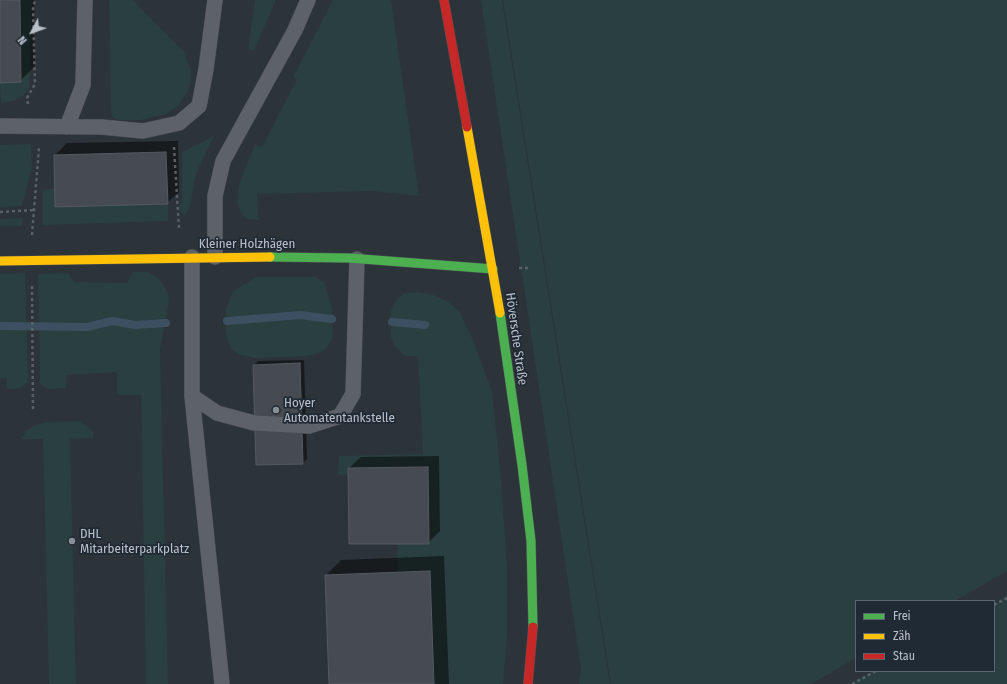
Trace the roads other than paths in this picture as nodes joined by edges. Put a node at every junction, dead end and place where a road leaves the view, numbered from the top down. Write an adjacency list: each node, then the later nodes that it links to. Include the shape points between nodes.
1 (85, 0): 6 (lane, via 83,85)
2 (215, 0): 6 (lane, via 199,106 179,123 143,131)
3 (308, 0): 8 (lane, via 296,30 223,160 215,196)
4 (444, 0): 11 (street, Höversche Straße)
5 (0, 126): 6 (lane)
6 (67, 126)
7 (192, 257): 8 (street, Kleiner Holzhägen); 10 (street, Kleiner Holzhägen); 12 (lane)
8 (215, 257): 9 (street, Kleiner Holzhägen)
9 (358, 259): 11 (street, Kleiner Holzhägen); 12 (lane, via 353,394 340,416 309,426 254,423 217,413)
10 (0, 261)
11 (493, 269): 14 (street, Höversche Straße, via 531,541 534,619)
12 (192, 396): 13 (lane)
13 (222, 684)
14 (528, 684)

